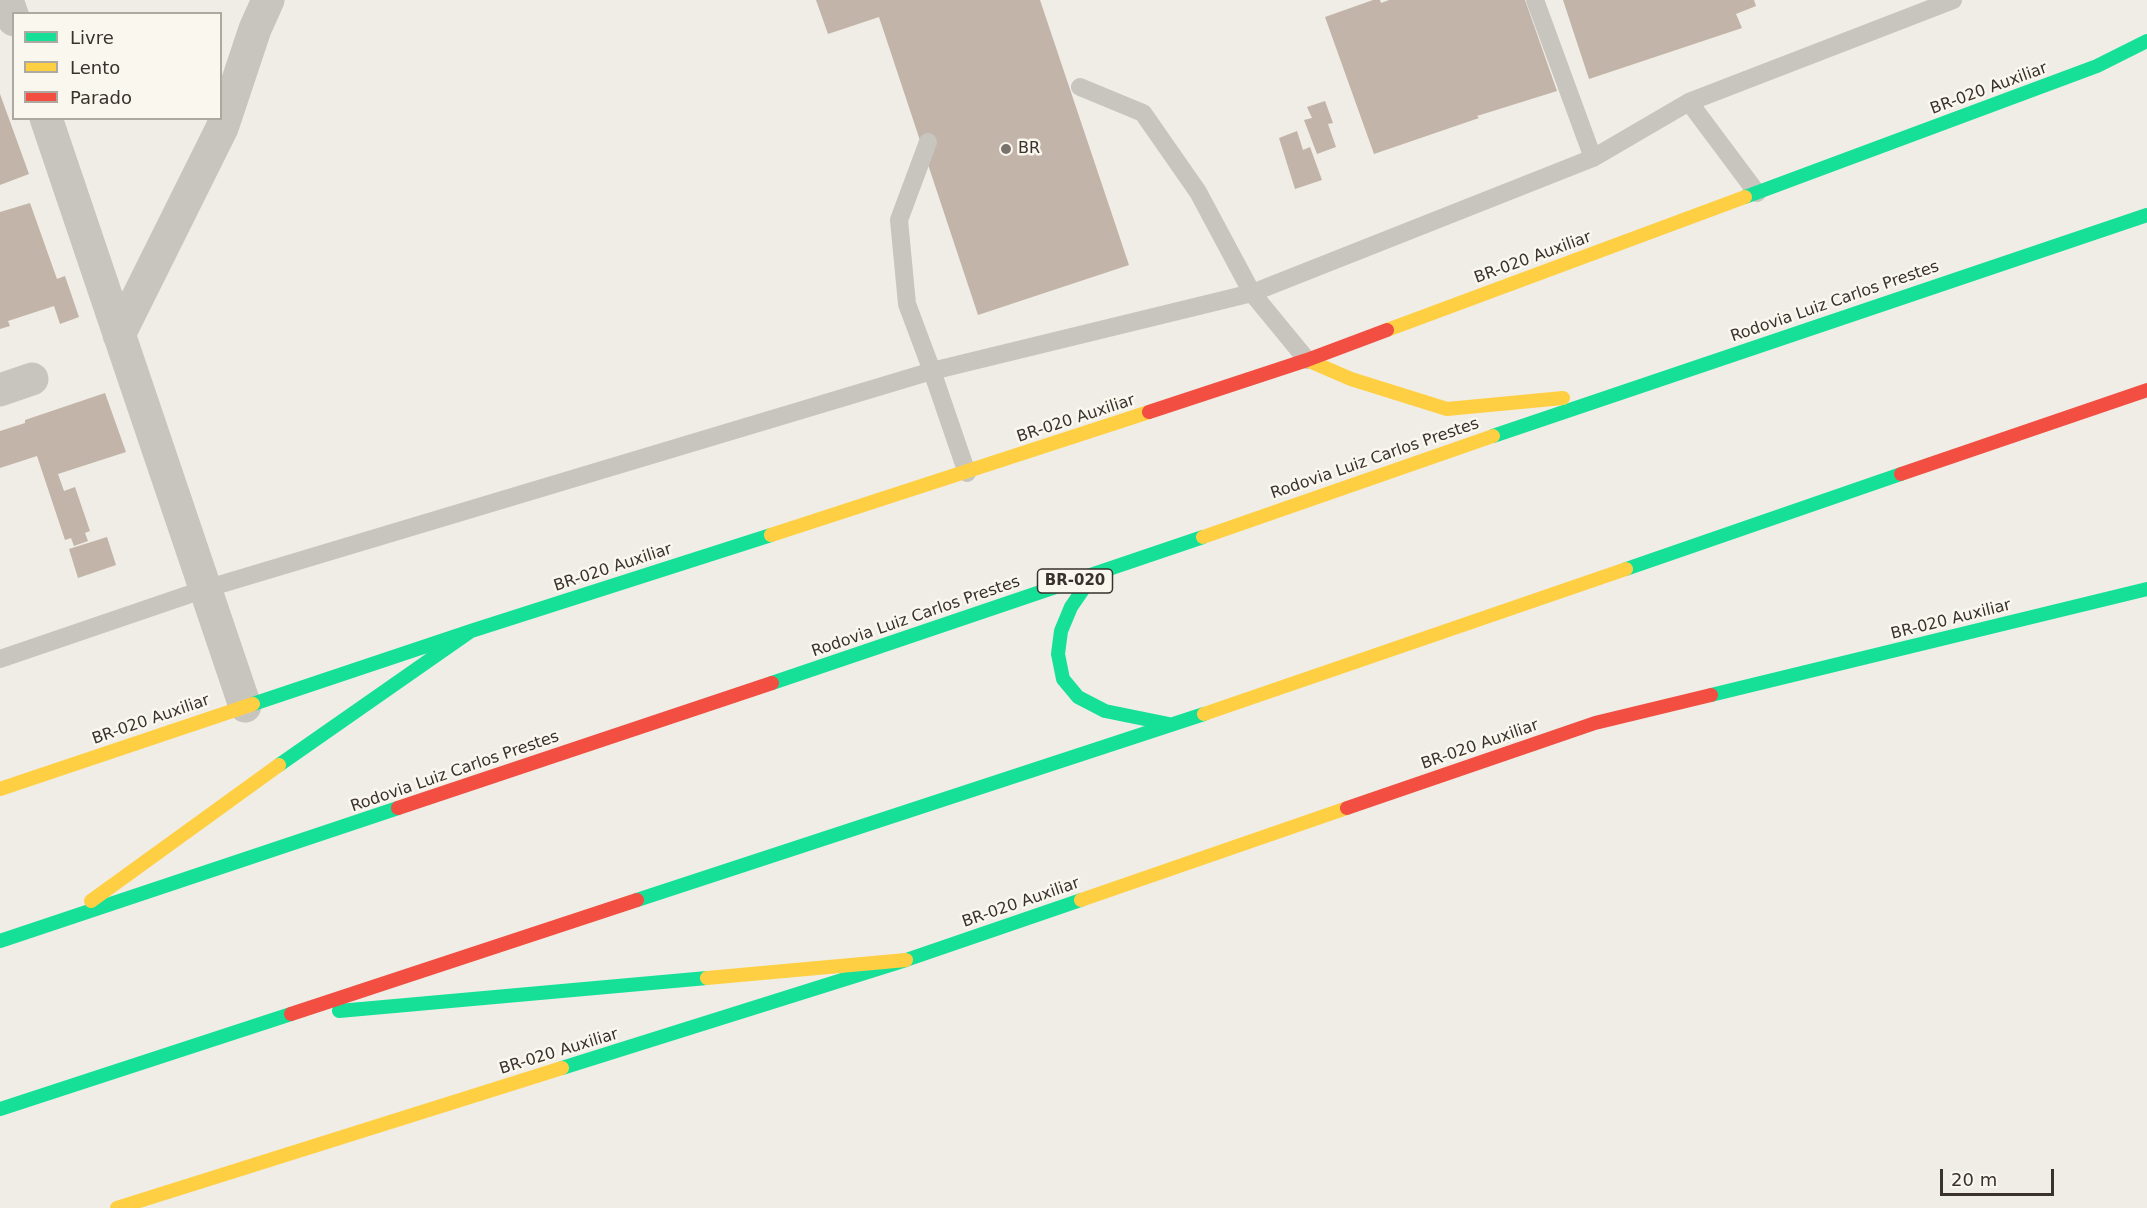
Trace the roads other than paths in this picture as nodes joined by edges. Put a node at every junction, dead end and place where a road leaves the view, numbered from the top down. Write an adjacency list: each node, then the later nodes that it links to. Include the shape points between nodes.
1 (7, 0): 5 (street)
2 (268, 0): 15 (street, via 222,128)
3 (1535, 0): 11 (lane)
4 (1953, 0): 8 (lane)
5 (12, 14)
6 (2147, 41): 12 (main road, BR-020 Auxiliar, via 2097,66)
7 (1080, 87): 14 (lane, via 1143,113 1198,192)
8 (1689, 102): 11 (lane); 12 (lane)
9 (47, 120): 15 (street)
10 (928, 142): 17 (lane, via 899,220 907,304)
11 (1593, 158): 14 (lane)
12 (1757, 193): 16 (main road, BR-020 Auxiliar)
13 (2147, 214): 21 (main road, Rodovia Luiz Carlos Prestes / BR-020)
14 (1252, 293): 16 (lane); 17 (lane)
15 (119, 335): 24 (street)
16 (1307, 360): 21 (main road, via 1447,410); 22 (main road, BR-020 Auxiliar)
17 (932, 371): 22 (lane); 24 (lane)
18 (32, 379): 19 (street)
19 (0, 390)
20 (2147, 390): 29 (main road)
21 (1619, 392): 23 (main road, Rodovia Luiz Carlos Prestes / BR-020)
22 (967, 473): 26 (main road, BR-020 Auxiliar)
23 (1093, 575): 29 (main road, via 1061,631 1058,654 1063,679 1078,697 1105,711); 31 (main road, Rodovia Luiz Carlos Prestes / BR-020)
24 (205, 589): 27 (lane); 28 (street)
25 (2147, 589): 33 (main road, BR-020 Auxiliar, via 1595,723)
26 (471, 631): 28 (main road, BR-020 Auxiliar); 31 (main road, via 220,806)
27 (0, 659)
28 (245, 706): 30 (main road, BR-020 Auxiliar)
29 (1171, 725): 34 (main road)
30 (0, 789)
31 (68, 919): 32 (main road, Rodovia Luiz Carlos Prestes / BR-020)
32 (0, 940)
33 (906, 960): 34 (main road); 36 (main road, BR-020 Auxiliar)
34 (280, 1016): 35 (main road)
35 (0, 1109)
36 (117, 1208)

